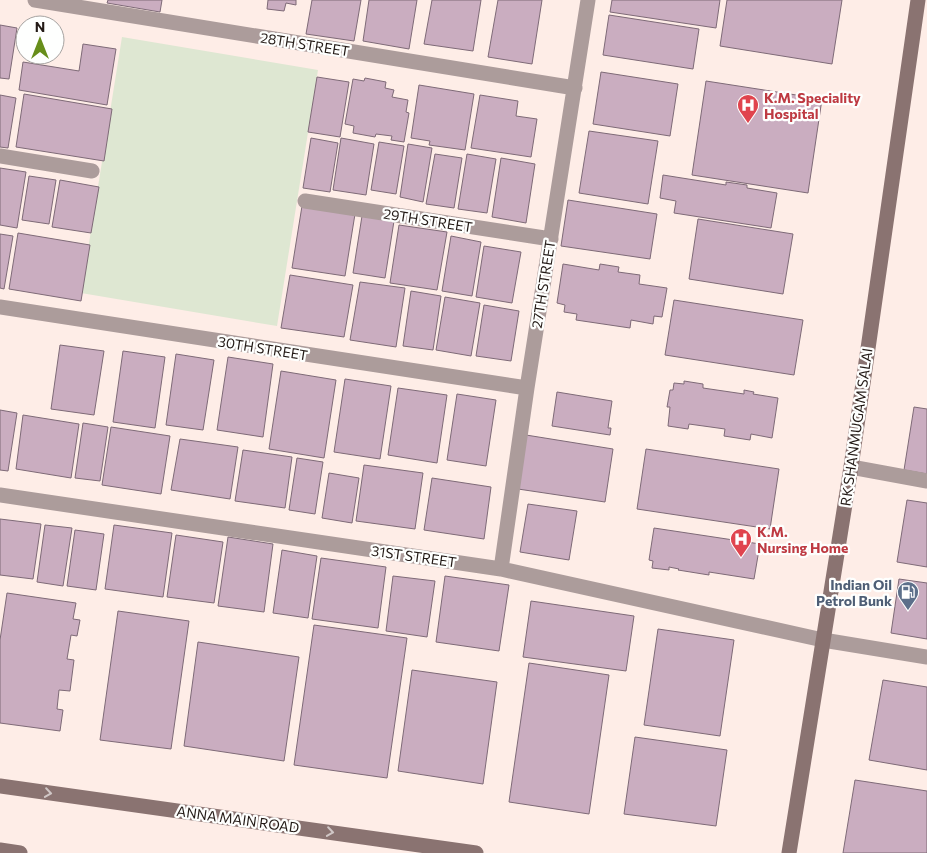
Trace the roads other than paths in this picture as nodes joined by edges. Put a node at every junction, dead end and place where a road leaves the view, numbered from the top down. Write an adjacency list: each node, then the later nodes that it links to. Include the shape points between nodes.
1 (34, 0): 4 (street, 28TH STREET)
2 (588, 0): 4 (street, 27TH STREET)
3 (918, 0): 11 (street, RK SHANMUGAM SALAI)
4 (575, 88): 8 (street, 27TH STREET)
5 (0, 156): 6 (street)
6 (92, 171)
7 (305, 201): 8 (street, 29TH STREET)
8 (551, 240): 10 (street, 27TH STREET)
9 (0, 308): 10 (street, 30TH STREET)
10 (527, 388): 14 (street, 27TH STREET)
11 (850, 467): 12 (street); 15 (street, RK SHANMUGAM SALAI)
12 (927, 481)
13 (0, 495): 14 (street, 31ST STREET)
14 (501, 569): 15 (street, 31ST STREET)
15 (823, 640): 16 (street, 31ST STREET); 19 (street, RK SHANMUGAM SALAI)
16 (927, 657)
17 (0, 786): 18 (street, ANNA MAIN ROAD, one-way to 18)
18 (476, 853)
19 (790, 853)

